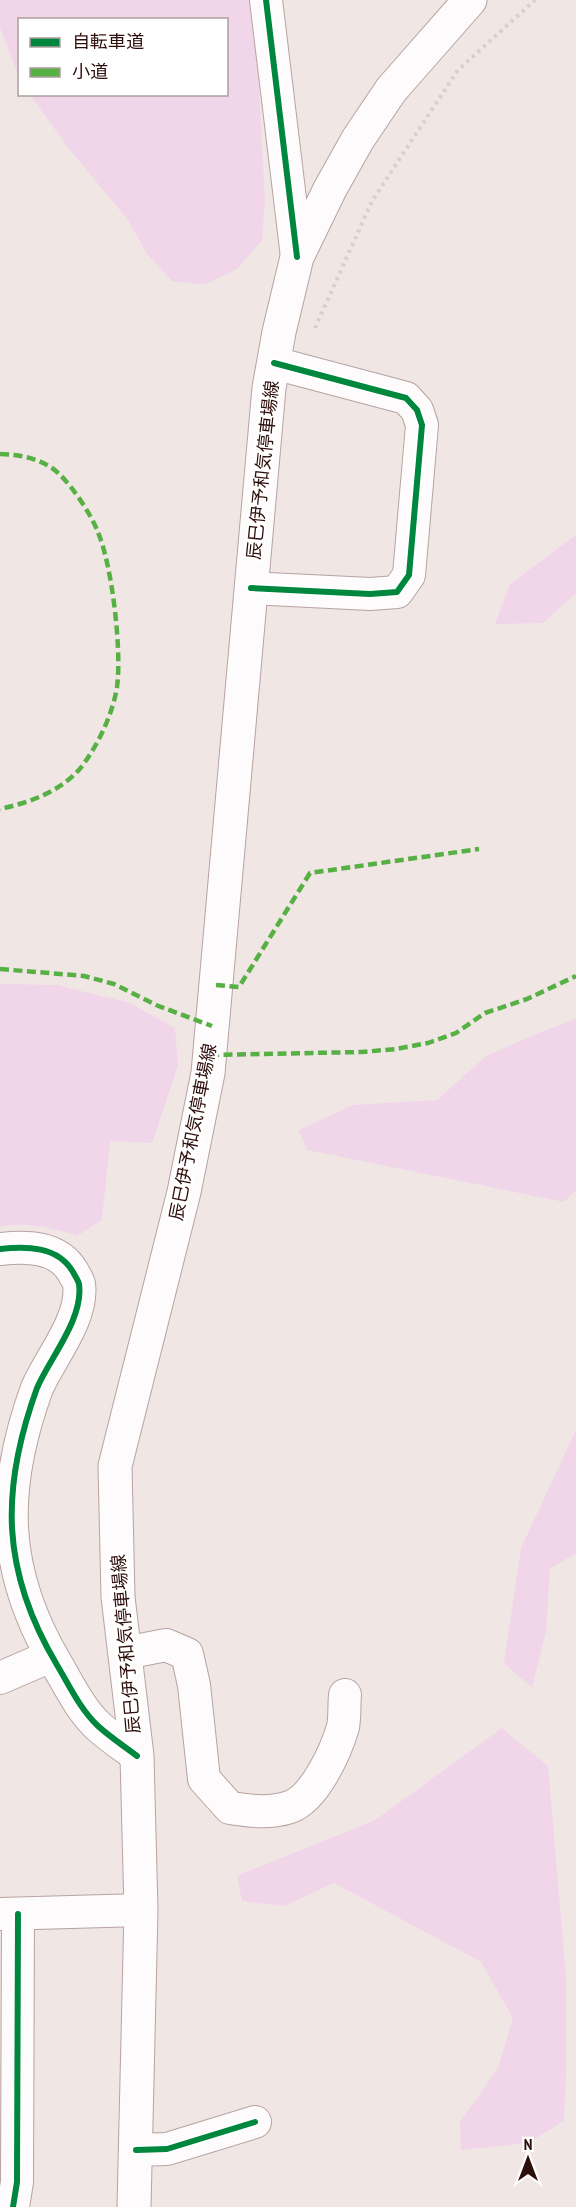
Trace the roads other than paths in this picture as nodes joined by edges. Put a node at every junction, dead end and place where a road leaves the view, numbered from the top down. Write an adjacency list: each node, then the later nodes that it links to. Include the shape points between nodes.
1 (266, 0): 3 (street)
2 (470, 0): 3 (main road, 辰巳伊予和気停車場線, via 391,90 358,139)
3 (297, 257): 4 (main road, 辰巳伊予和気停車場線)
4 (274, 363): 5 (main road, 辰巳伊予和気停車場線); 5 (street, via 406,398 417,410 422,425 409,575 397,592)
5 (251, 588): 7 (main road, 辰巳伊予和気停車場線, via 208,1073 184,1192 115,1466 118,1597)
6 (0, 1250): 8 (street, via 28,1247 50,1252 68,1264 79,1283 78,1309 38,1388 20,1437 10,1488 8,1523 14,1566 37,1631)
7 (125, 1653): 10 (street, via 166,1645 188,1654 204,1779 230,1808 265,1813 292,1806 311,1790 332,1758 343,1725); 11 (main road, 辰巳伊予和気停車場線)
8 (51, 1656): 9 (street); 11 (street, via 97,1725)
9 (0, 1678)
10 (345, 1695)
11 (137, 1756): 12 (main road, 辰巳伊予和気停車場線)
12 (141, 1910): 13 (street); 15 (main road, 辰巳伊予和気停車場線)
13 (9, 1914): 16 (street, via 16,2182)
14 (255, 2122): 15 (street, via 167,2149)
15 (136, 2150): 17 (main road, 辰巳伊予和気停車場線)
16 (13, 2207)
17 (134, 2207)

